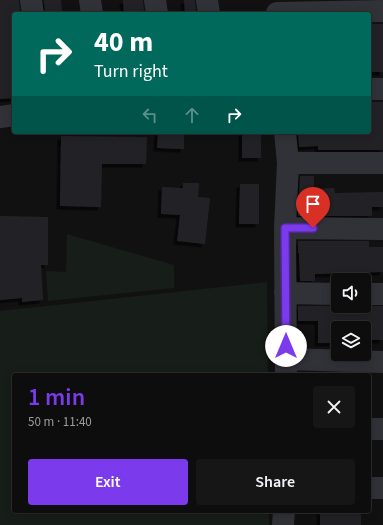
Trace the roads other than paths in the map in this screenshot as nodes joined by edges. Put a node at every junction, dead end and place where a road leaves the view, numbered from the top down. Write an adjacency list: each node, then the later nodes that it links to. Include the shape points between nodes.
1 (31, 0): 6 (street)
2 (90, 0): 7 (street)
3 (155, 0): 8 (street)
4 (208, 0): 9 (street)
5 (276, 9): 10 (street)
6 (33, 12)
7 (92, 12)
8 (157, 12)
9 (209, 12)
10 (383, 12)
11 (371, 88): 12 (street)
12 (383, 89)
13 (12, 115): 14 (street)
14 (0, 117)
15 (285, 134): 16 (street)
16 (288, 163): 17 (street); 18 (street)
17 (383, 163)
18 (285, 228): 19 (street); 20 (street)
19 (383, 229)
20 (285, 294): 21 (street); 25 (street)
21 (331, 294)
22 (371, 294): 23 (street)
23 (383, 294)
24 (383, 362): 25 (street)
25 (286, 367)
26 (383, 428): 27 (street)
27 (371, 429)
28 (371, 488): 29 (street)
29 (383, 488)
30 (284, 513): 31 (street)
31 (283, 525)

